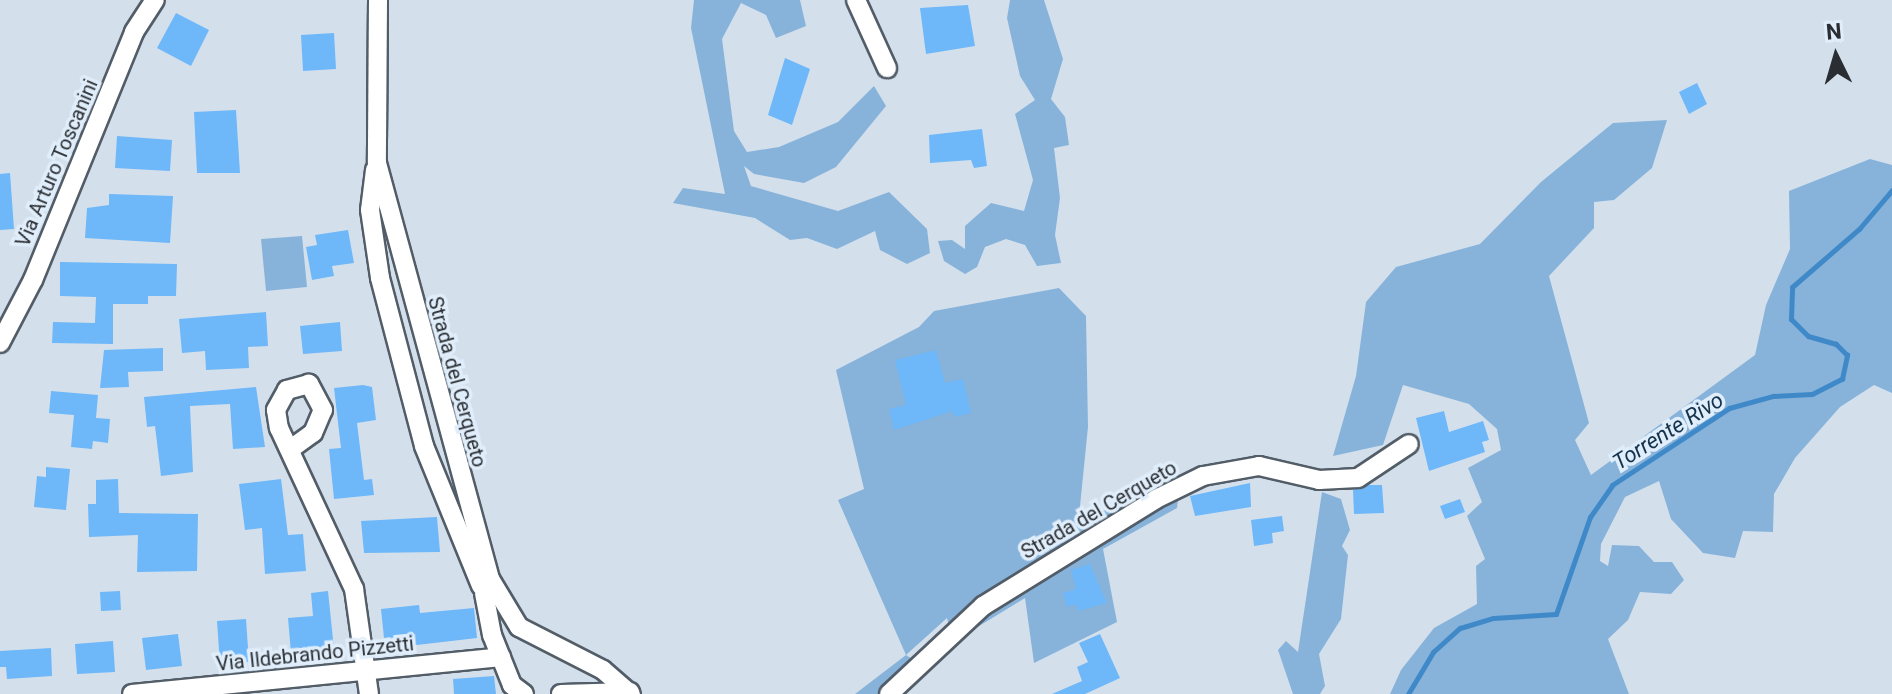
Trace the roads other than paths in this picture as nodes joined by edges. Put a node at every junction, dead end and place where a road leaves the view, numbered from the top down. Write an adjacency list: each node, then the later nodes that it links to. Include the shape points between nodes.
1 (155, 0): 6 (street, Via Arturo Toscanini, via 134,32 33,280)
2 (378, 0): 5 (street, Strada del Cerqueto)
3 (856, 0): 4 (street)
4 (887, 68)
5 (377, 163): 9 (street, Strada del Cerqueto, via 370,210 380,278 424,446); 10 (street, Strada del Cerqueto, via 468,503)
6 (0, 343)
7 (1409, 444): 18 (street, Strada del Cerqueto, via 1358,478 1319,480 1259,466 1191,481 983,606)
8 (292, 448): 12 (street, via 354,589)
9 (484, 593): 10 (street, Strada del Cerqueto); 11 (street, Strada del Cerqueto)
10 (504, 609): 13 (street, Strada del Cerqueto, via 519,627 603,670)
11 (501, 657): 12 (street, Via Ildebrando Pizzetti); 16 (street, Strada del Cerqueto, via 512,685)
12 (366, 671): 14 (street, Via Ildebrando Pizzetti); 15 (street)
13 (631, 693): 17 (street, Strada del Cerqueto)
14 (132, 694)
15 (369, 694)
16 (524, 694)
17 (561, 694)
18 (889, 694)

